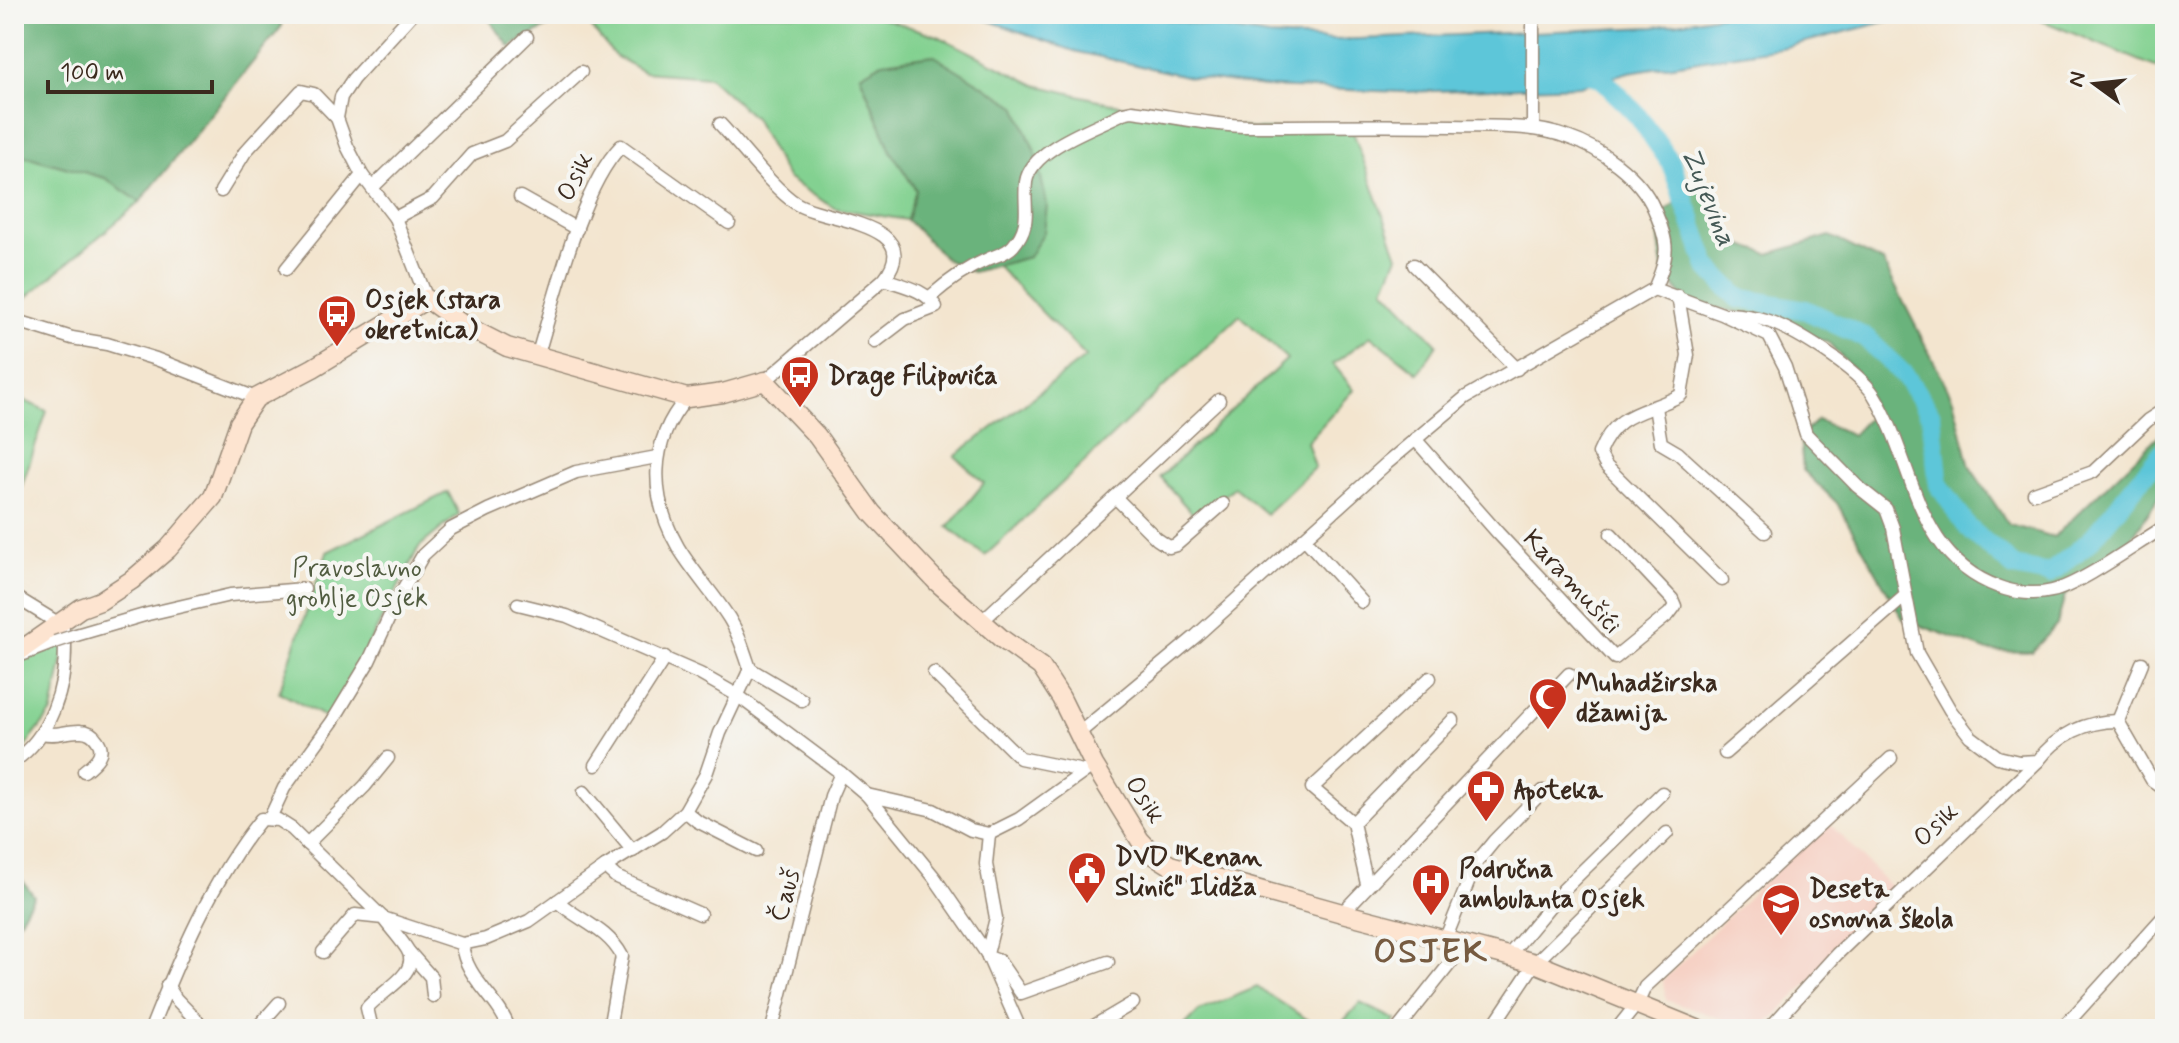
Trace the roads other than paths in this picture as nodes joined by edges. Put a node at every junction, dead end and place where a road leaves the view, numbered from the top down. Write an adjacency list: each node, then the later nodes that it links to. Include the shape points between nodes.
1 (412, 14): 5 (street, via 353,79 341,97)
2 (1533, 14): 7 (street)
3 (527, 37): 9 (street)
4 (581, 72): 12 (street, via 505,141 472,154 433,198)
5 (337, 118): 8 (street); 10 (street, via 314,94 301,91 245,152)
6 (720, 124): 17 (street, via 796,204 858,222 882,235 895,259)
7 (1533, 129): 18 (street, via 1568,137 1600,154 1651,202 1667,249); 20 (street, via 1248,126 1123,113 1037,159 1026,183 1028,216 1013,246 952,278)
8 (362, 175): 9 (street); 16 (street)
9 (373, 187): 12 (street)
10 (221, 191)
11 (520, 197): 14 (street)
12 (395, 218): 21 (street)
13 (729, 223): 14 (street, Osik, via 621,146 602,169)
14 (577, 229): 25 (street, Osik)
15 (1414, 265): 26 (street)
16 (286, 269)
17 (884, 279): 20 (street); 27 (street)
18 (1654, 289): 19 (street); 26 (street)
19 (1678, 296): 22 (street); 31 (street, via 1688,355 1683,388 1681,395)
20 (930, 297): 24 (street, via 936,307 905,319)
21 (427, 299): 25 (main road, via 484,336); 28 (main road)
22 (1722, 314): 38 (street, via 1768,321 1845,366 1872,392 1928,526 1941,547 1982,581 2030,594 2056,590); 45 (street, via 1769,336 1785,367 1806,434 1886,509)
23 (14, 320): 28 (street, via 156,359)
24 (875, 342)
25 (537, 357): 29 (main road)
26 (1517, 369): 33 (street, via 1466,397)
27 (765, 381): 29 (main road); 48 (main road, Osik, via 817,436 872,513)
28 (256, 398): 49 (main road, via 239,423 213,497 168,549 132,580 81,608)
29 (687, 398): 34 (street)
30 (1219, 400): 36 (street)
31 (1655, 407): 39 (street, via 1661,443); 42 (street, via 1621,422 1601,447 1600,458)
32 (2165, 409): 35 (street, via 2093,472)
33 (1415, 439): 40 (street, Karamušići, via 1615,658 1675,606); 41 (street)
34 (657, 457): 53 (street, via 665,520 729,619); 78 (street, via 576,472 549,483 451,529 423,555 369,661 284,788)
35 (2034, 493)
36 (1115, 497): 37 (street, via 1169,547); 48 (street)
37 (1223, 504)
38 (2158, 531)
39 (1765, 532)
40 (1611, 534)
41 (1305, 539): 46 (street); 62 (street)
42 (1722, 580)
43 (304, 589): 49 (street, bridge, via 230,595 76,635)
44 (14, 596): 49 (street)
45 (1905, 596): 63 (street); 67 (street, via 1917,653 1963,728 1998,757)
46 (1362, 602)
47 (518, 604): 51 (street, via 567,616)
48 (982, 621): 62 (main road, Osik, via 1041,667)
49 (58, 629): 50 (main road); 61 (street, via 66,643 62,680)
50 (14, 656)
51 (665, 657): 57 (street); 68 (street)
52 (2142, 663): 60 (street)
53 (750, 669): 57 (street); 58 (street)
54 (934, 673): 69 (street, via 1020,758)
55 (1569, 674): 86 (street)
56 (1430, 678): 79 (street, via 1312,788)
57 (737, 695): 71 (street); 77 (street, via 706,774)
58 (802, 700)
59 (1453, 720): 79 (street)
60 (2118, 721): 67 (street, via 2069,733); 72 (street, via 2152,780)
61 (43, 733): 66 (street); 70 (street, via 79,730 92,735 100,752)
62 (1079, 733): 69 (main road, Osik)
63 (1725, 753)
64 (388, 758): 82 (street)
65 (1891, 758): 105 (street, via 1645,987)
66 (14, 761)
67 (2038, 761): 119 (street, Osik, via 1837,954)
68 (596, 765)
69 (1089, 768): 81 (street, via 1019,819); 88 (main road, Osik, via 1140,840 1170,865)
70 (84, 771)
71 (841, 773): 76 (street); 112 (street, Čauš)
72 (2165, 789)
73 (1543, 791): 92 (street, via 1476,863)
74 (584, 792): 83 (street)
75 (1662, 793): 97 (street, via 1563,890)
76 (867, 795): 81 (street, via 933,810); 98 (street, via 934,877)
77 (685, 811): 83 (street); 84 (street)
78 (270, 818): 82 (street); 101 (street, via 261,819 243,843)
79 (1353, 823): 86 (street)
80 (1667, 833): 100 (street)
81 (989, 834): 98 (street, via 986,864 996,918)
82 (307, 844): 91 (street)
83 (633, 851): 85 (street)
84 (756, 851)
85 (605, 867): 87 (street); 89 (street, via 616,877)
86 (1367, 884): 88 (street)
87 (557, 901): 93 (street, via 502,934); 111 (street, via 599,928 622,956)
88 (1342, 913): 92 (main road, Osik)
89 (700, 914)
90 (2165, 915): 120 (street)
91 (383, 918): 93 (street); 95 (street, via 355,915); 96 (street)
92 (1445, 940): 94 (main road, Osik)
93 (462, 944): 110 (street, via 475,979)
94 (1464, 946): 97 (main road, Osik); 115 (street)
95 (323, 952)
96 (409, 952): 102 (street, via 431,977); 109 (street, via 402,977 367,1008)
97 (1509, 955): 100 (main road, Osik)
98 (988, 956): 99 (street, via 999,961 1021,993); 113 (street)
99 (1108, 962)
100 (1535, 963): 105 (main road, Osik); 116 (street)
101 (167, 985): 106 (street); 107 (street)
102 (433, 996)
103 (279, 1003): 108 (street)
104 (1133, 1003): 114 (street)
105 (1637, 1004): 117 (street); 118 (main road, Osik)
106 (151, 1029)
107 (205, 1029)
108 (256, 1029)
109 (372, 1029)
110 (509, 1029)
111 (609, 1029)
112 (772, 1029)
113 (1020, 1029)
114 (1089, 1029)
115 (1398, 1029)
116 (1491, 1029)
117 (1617, 1029)
118 (1697, 1029)
119 (1769, 1029)
120 (2062, 1029)

